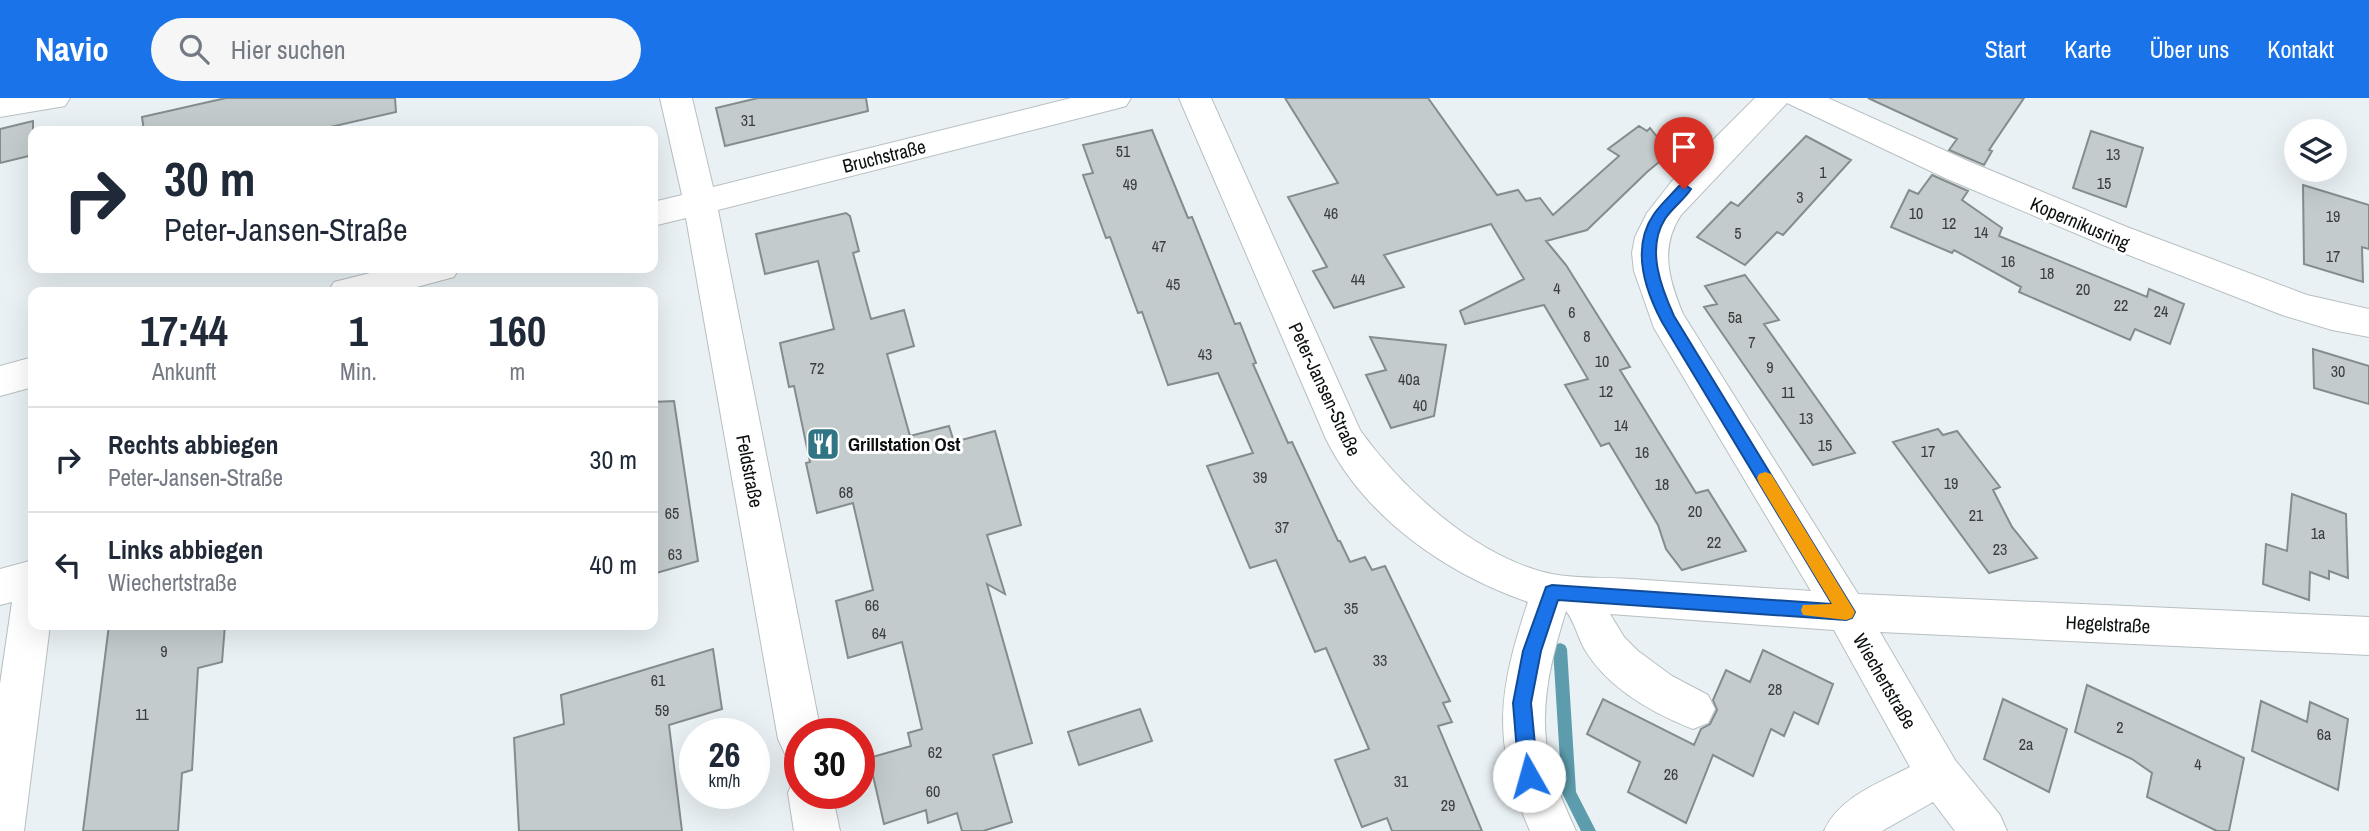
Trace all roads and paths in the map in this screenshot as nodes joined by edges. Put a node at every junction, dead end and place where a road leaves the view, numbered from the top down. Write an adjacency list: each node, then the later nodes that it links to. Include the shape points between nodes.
1 (54, 98): 7 (street)
2 (676, 98): 8 (street, Feldstraße)
3 (1115, 98): 8 (street, Bruchstraße)
4 (1195, 98): 17 (street, Peter-Jansen-Straße, via 1345,439 1365,471 1394,502 1469,558 1528,585)
5 (1774, 98): 18 (street, Wiechertstraße, via 1659,217 1649,249 1650,270 1667,318)
6 (1800, 98): 12 (street, Kopernikusring, via 2132,245 2319,312)
7 (0, 106)
8 (699, 202): 9 (street, Bruchstraße); 22 (street, Feldstraße)
9 (658, 213)
10 (422, 273): 11 (street)
11 (366, 287)
12 (2369, 323)
13 (28, 373): 14 (street)
14 (0, 381)
15 (28, 579): 16 (street)
16 (0, 587)
17 (1569, 594): 18 (street, Peter-Jansen-Straße); 21 (street, via 1588,612 1595,632 1633,674); 28 (street, via 1532,651 1522,703 1529,776)
18 (1846, 612): 20 (street, Hegelstraße); 23 (street, Wiechertstraße)
19 (28, 630): 24 (street)
20 (2369, 636)
21 (1693, 709)
22 (796, 718)
23 (1939, 775): 29 (street, via 1874,809); 30 (street, Wiechertstraße)
24 (4, 784): 26 (street)
25 (813, 809): 27 (street)
26 (1, 831)
27 (817, 831)
28 (1553, 831)
29 (1847, 831)
30 (1984, 831)

